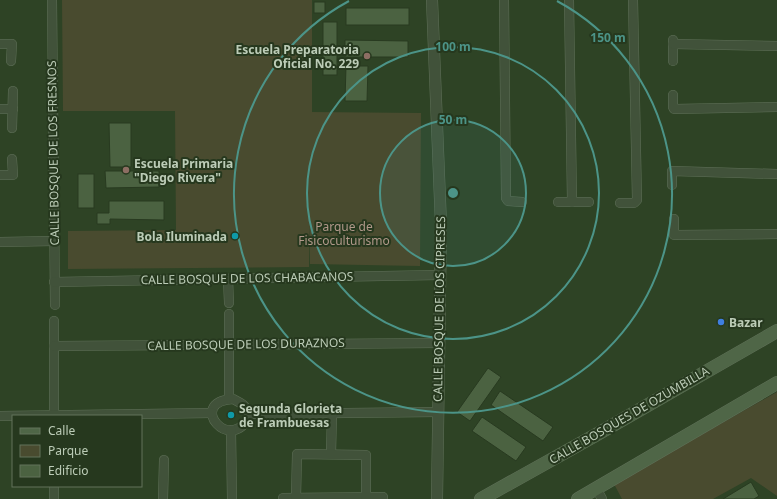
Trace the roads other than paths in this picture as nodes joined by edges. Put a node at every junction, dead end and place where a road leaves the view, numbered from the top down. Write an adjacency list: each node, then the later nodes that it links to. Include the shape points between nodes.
1 (52, 0): 27 (street, CALLE BOSQUE DE LOS FRESNOS)
2 (432, 0): 29 (street, CALLE BOSQUE DE LOS CIPRESES, via 441,225)
3 (504, 0): 20 (street, via 506,198 511,202)
4 (569, 0): 22 (street)
5 (633, 0): 24 (street, via 637,200)
6 (0, 44): 8 (street, via 12,44)
7 (777, 46): 9 (street, via 673,41)
8 (12, 61)
9 (673, 61)
10 (13, 91): 14 (street)
11 (673, 95): 12 (street, via 674,109)
12 (777, 107)
13 (0, 109): 14 (street)
14 (13, 109): 15 (street)
15 (12, 128)
16 (12, 159): 18 (street, via 13,175)
17 (777, 174): 19 (street, via 672,170)
18 (0, 175)
19 (672, 185)
20 (522, 202)
21 (558, 202): 22 (street)
22 (572, 202): 23 (street)
23 (589, 202)
24 (620, 203)
25 (674, 219): 26 (street, via 674,235)
26 (777, 234)
27 (54, 241): 28 (street); 31 (street, CALLE BOSQUE DE LOS FRESNOS)
28 (0, 242)
29 (440, 275): 30 (street, CALLE BOSQUE DE LOS CHABACANOS); 37 (street, CALLE BOSQUE DE LOS CIPRESES)
30 (228, 279): 31 (street, CALLE BOSQUE DE LOS CHABACANOS); 32 (street)
31 (54, 282): 33 (street, CALLE BOSQUE DE LOS FRESNOS)
32 (229, 303)
33 (54, 305)
34 (229, 314): 38 (street)
35 (54, 321): 39 (street)
36 (777, 331): 63 (main road, CALLE BOSQUES DE OZUMBILLA)
37 (439, 343): 38 (street, CALLE BOSQUE DE LOS DURAZNOS); 42 (street, CALLE BOSQUE DE LOS CIPRESES)
38 (229, 344): 39 (street, CALLE BOSQUE DE LOS DURAZNOS); 41 (street)
39 (54, 346): 46 (street)
40 (777, 383): 54 (main road)
41 (229, 399): 43 (street, via 216,404); 45 (street, via 242,403)
42 (438, 412): 44 (street); 62 (street, CALLE BOSQUE DE LOS CIPRESES)
43 (212, 413): 47 (street); 50 (street, via 217,425)
44 (332, 413): 45 (street); 51 (street)
45 (250, 414): 50 (street, via 241,428)
46 (54, 415)
47 (107, 415)
48 (0, 416): 49 (street)
49 (12, 416)
50 (231, 430): 61 (street)
51 (331, 454): 56 (street, via 297,454); 57 (street, via 366,455)
52 (164, 460): 60 (street)
53 (54, 487): 59 (street)
54 (599, 494): 64 (main road)
55 (283, 498): 56 (street)
56 (296, 498): 57 (street)
57 (366, 498): 58 (street)
58 (383, 498)
59 (54, 499)
60 (163, 499)
61 (232, 499)
62 (437, 499)
63 (481, 499)
64 (578, 499)

